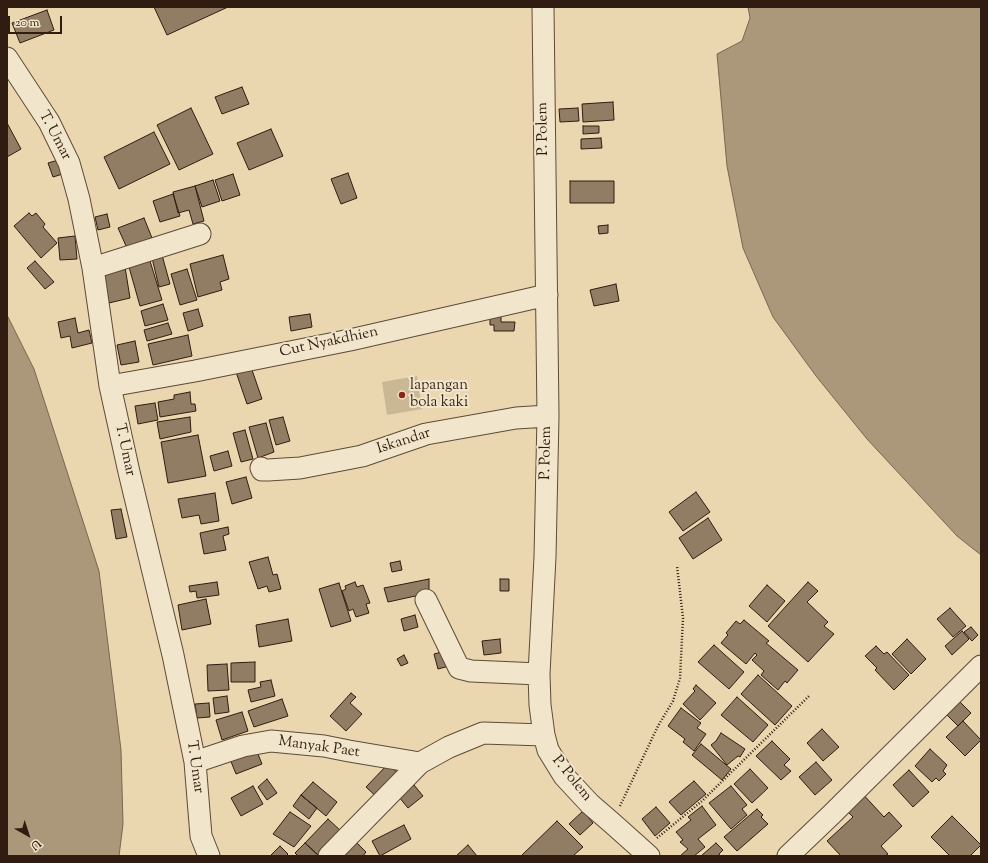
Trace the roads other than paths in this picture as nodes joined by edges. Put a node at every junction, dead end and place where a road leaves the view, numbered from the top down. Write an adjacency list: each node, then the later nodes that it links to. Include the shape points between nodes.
1 (542, 7): 5 (street, P. Polem)
2 (7, 58): 4 (street, T. Umar, via 49,122 69,163)
3 (200, 234): 4 (street)
4 (93, 268): 6 (street, T. Umar)
5 (547, 295): 6 (street, Cut Nyakdhien, via 350,340); 7 (street, P. Polem)
6 (110, 386): 13 (street, T. Umar, via 173,655)
7 (548, 416): 8 (street, Iskandar, via 516,418 426,434 362,456 300,468); 11 (street, P. Polem, via 545,557)
8 (261, 468)
9 (426, 600): 11 (street, via 459,668 471,671)
10 (981, 666): 18 (street)
11 (538, 674): 12 (street, P. Polem)
12 (544, 735): 14 (street, via 483,733); 15 (street, P. Polem, via 548,750 564,776 590,804)
13 (195, 762): 14 (street, Manyak Paet, via 243,746 271,741 324,746); 16 (street, T. Umar, via 201,836)
14 (420, 763): 17 (street)
15 (646, 853)
16 (209, 856)
17 (329, 856)
18 (788, 856)

